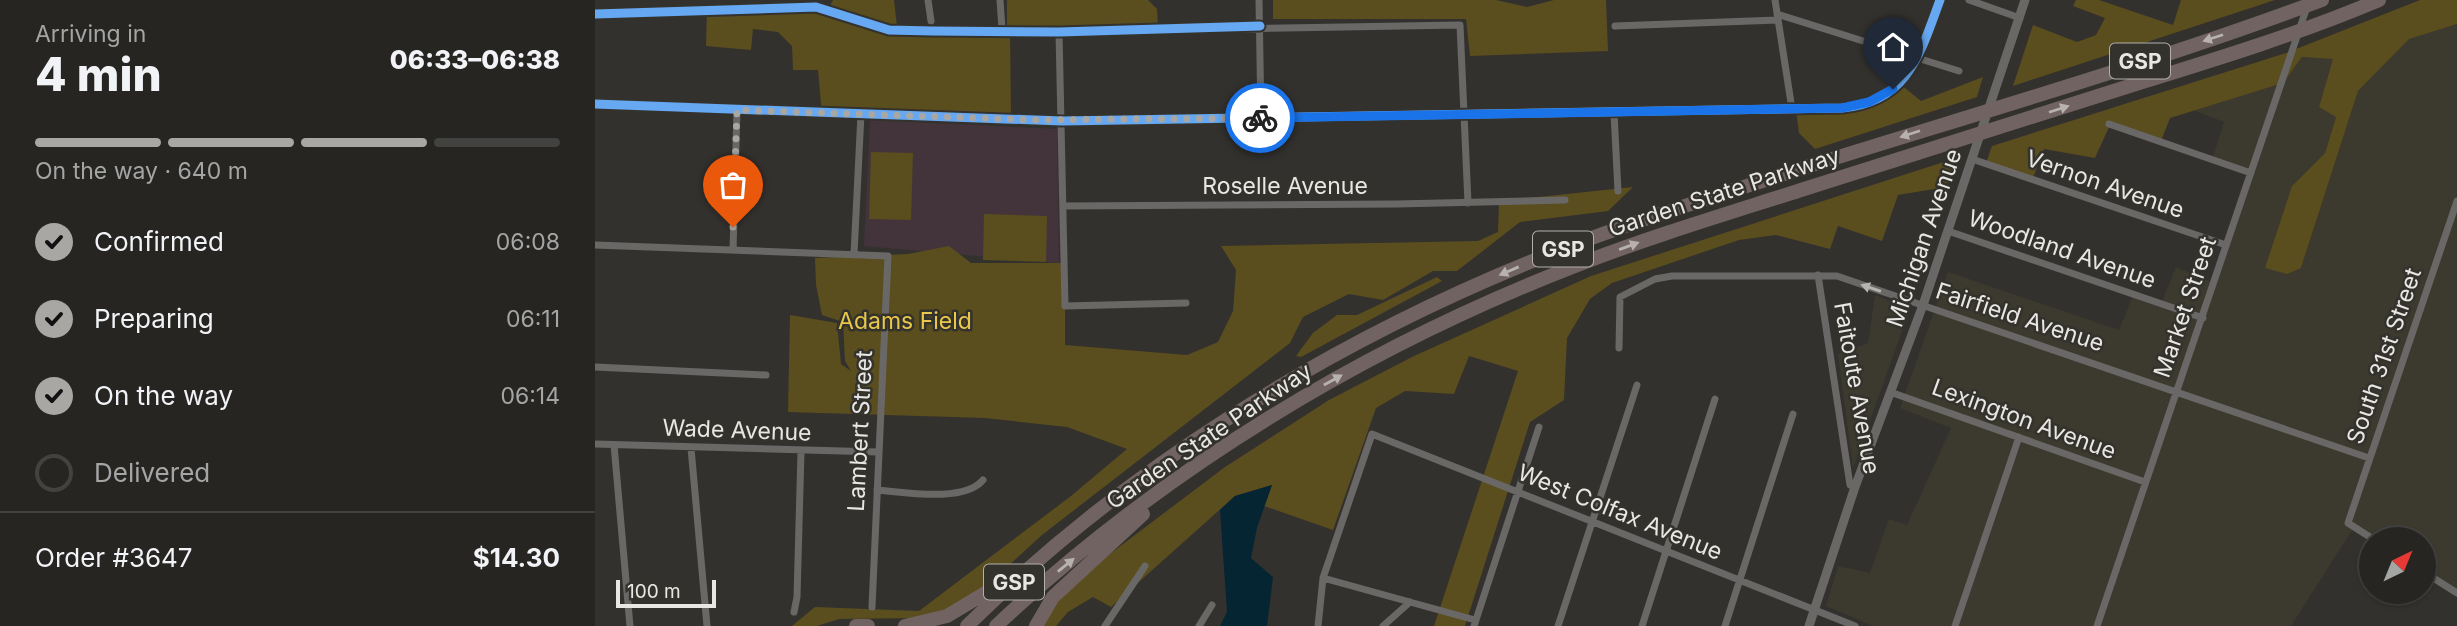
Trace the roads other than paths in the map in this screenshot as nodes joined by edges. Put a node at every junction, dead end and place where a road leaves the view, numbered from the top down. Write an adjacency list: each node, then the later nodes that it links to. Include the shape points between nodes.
1 (928, 0): 15 (street)
2 (1000, 0): 18 (street, via 1002,29)
3 (1259, 0): 16 (street)
4 (1775, 0): 13 (street)
5 (1940, 0): 19 (street)
6 (1969, 0): 14 (street)
7 (2025, 0): 14 (street, Michigan Avenue)
8 (2309, 0): 31 (street, Market Street)
9 (2322, 0): 70 (highway, Garden State Parkway / GSP, one-way to 70, via 1630,224 1528,262 1330,358 1252,404 1161,465)
10 (2379, 0): 62 (highway, Garden State Parkway / GSP, one-way to 10, via 1346,373 1520,288 1656,236 2269,42)
11 (816, 7): 12 (street)
12 (595, 14)
13 (1778, 17): 17 (street); 19 (street); 22 (street)
14 (2020, 18): 30 (street, Michigan Avenue)
15 (931, 21)
16 (1260, 26): 18 (street); 26 (street, via 1460,25); 27 (street)
17 (1615, 26)
18 (1059, 32): 28 (street)
19 (1918, 58): 20 (street); 22 (street, via 1893,89 1869,102 1842,108)
20 (1959, 71)
21 (595, 104): 23 (street)
22 (1792, 109): 24 (street)
23 (737, 110): 25 (street); 40 (street)
24 (1614, 113): 26 (street); 32 (street)
25 (861, 114): 28 (street); 41 (street)
26 (1464, 114): 27 (street); 35 (street)
27 (1261, 118): 28 (street)
28 (1062, 121): 36 (street)
29 (2109, 124): 31 (street)
30 (1972, 159): 37 (street, Michigan Avenue); 38 (street, Vernon Avenue)
31 (2251, 173): 38 (street, Market Street)
32 (1618, 191)
33 (1565, 200): 35 (street, Roselle Avenue)
34 (2457, 201): 61 (street, South 31st Street)
35 (1468, 203): 36 (street, Roselle Avenue)
36 (1063, 206): 43 (street, via 1065,306)
37 (1948, 231): 44 (street, Michigan Avenue); 45 (street, Woodland Avenue)
38 (2226, 245): 45 (street, Market Street)
39 (595, 246): 40 (street)
40 (733, 250): 41 (street)
41 (854, 254): 60 (street, Lambert Street, via 888,256)
42 (1818, 275): 44 (street, Fairfield Avenue, one-way to 42, via 1843,278); 46 (street, Fairfield Avenue, via 1655,279 1620,298); 65 (street, Faitoute Avenue, via 1850,485)
43 (1187, 303)
44 (1923, 305): 50 (street, Fairfield Avenue); 51 (street, Michigan Avenue)
45 (2203, 318): 50 (street, Market Street)
46 (1619, 348)
47 (595, 367): 48 (street)
48 (766, 375)
49 (1636, 385): 68 (street)
50 (2178, 390): 61 (street, Fairfield Avenue); 64 (street, Market Street)
51 (1890, 392): 55 (street, Lexington Avenue); 65 (street, Michigan Avenue)
52 (1715, 398): 71 (street)
53 (1793, 414): 75 (street)
54 (1539, 428): 67 (street)
55 (2019, 437): 64 (street, Lexington Avenue); 100 (street)
56 (595, 444): 57 (street, Wade Avenue)
57 (614, 445): 58 (street, Wade Avenue); 83 (street)
58 (691, 448): 59 (street, Wade Avenue); 84 (street)
59 (801, 452): 60 (street, Wade Avenue); 81 (street)
60 (878, 452): 66 (street, Lambert Street)
61 (2369, 458): 69 (street, South 31st Street, via 2348,523)
62 (1193, 468): 89 (highway, Garden State Parkway / GSP, one-way to 62, via 1094,542); 90 (highway, via 1053,597)
63 (983, 480): 66 (street, via 961,493)
64 (2145, 482): 101 (street, Market Street)
65 (1855, 486): 80 (street, Faitoute Avenue)
66 (877, 490): 79 (street, Lambert Street)
67 (1517, 492): 68 (street, West Colfax Avenue); 73 (street, West Colfax Avenue, via 1372,434); 82 (street)
68 (1592, 522): 71 (street, West Colfax Avenue); 95 (street)
69 (2359, 530)
70 (1063, 540): 87 (highway, via 964,608); 88 (highway, Garden State Parkway / GSP)
71 (1666, 551): 75 (street, West Colfax Avenue); 96 (street)
72 (1145, 566): 91 (street)
73 (1323, 578): 77 (street); 93 (street)
74 (2436, 579): 76 (street)
75 (1739, 580): 80 (street, West Colfax Avenue); 97 (street)
76 (2455, 589)
77 (1410, 602): 82 (street); 94 (street)
78 (1212, 605): 92 (street)
79 (872, 607)
80 (1814, 609): 98 (street, Faitoute Avenue); 99 (street, West Colfax Avenue)
81 (794, 612)
82 (1474, 623)
83 (631, 626)
84 (707, 626)
85 (856, 626): 86 (highway)
86 (868, 626)
87 (905, 626)
88 (967, 626)
89 (996, 626)
90 (1036, 626)
91 (1105, 626)
92 (1199, 626)
93 (1318, 626)
94 (1383, 626)
95 (1558, 626)
96 (1642, 626)
97 (1724, 626)
98 (1809, 626)
99 (1855, 626)
100 (1955, 626)
101 (2097, 626)

